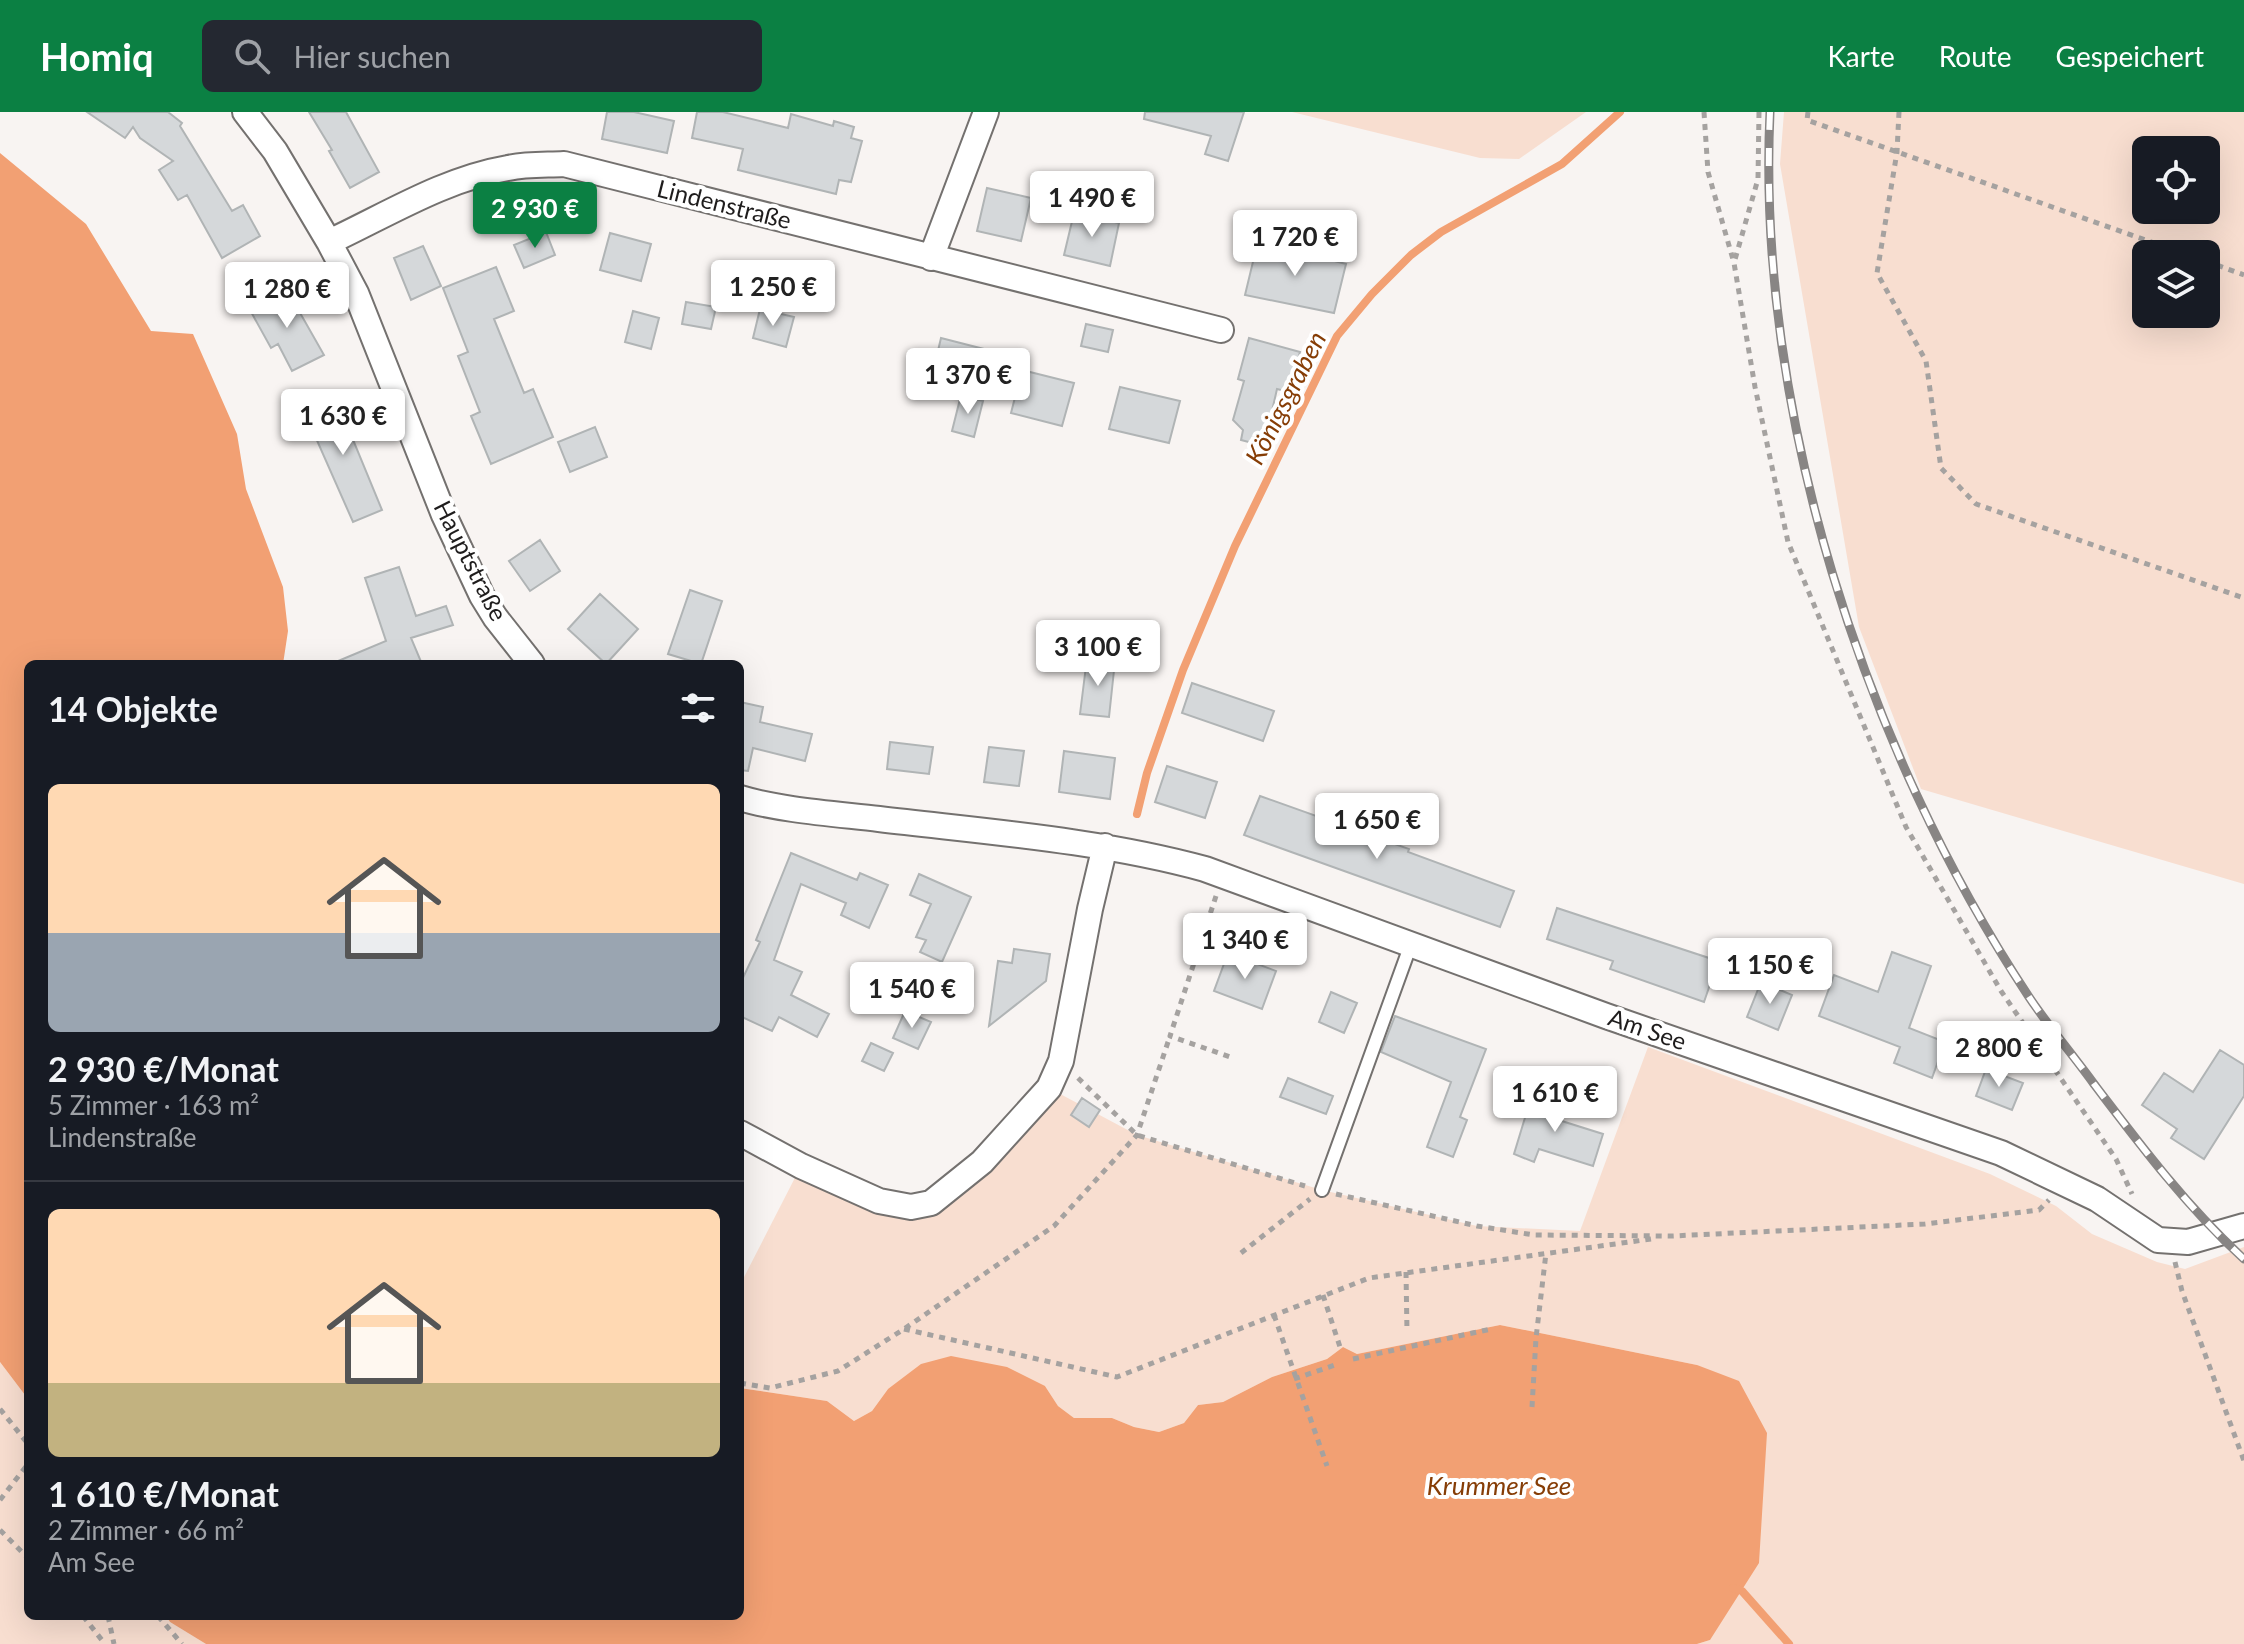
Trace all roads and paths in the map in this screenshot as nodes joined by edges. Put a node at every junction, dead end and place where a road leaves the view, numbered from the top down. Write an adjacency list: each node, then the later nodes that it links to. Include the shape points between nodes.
1 (245, 112): 9 (street, Hauptstraße, via 275,151)
2 (986, 112): 10 (street)
3 (1704, 112): 11 (path, via 1708,172)
4 (1759, 112): 11 (path, via 1758,179)
5 (1808, 112): 7 (path, via 1807,120)
6 (1899, 112): 7 (path)
7 (1897, 152): 8 (path); 15 (path, via 1877,273 1926,361 1941,468 1976,504)
8 (2145, 240)
9 (329, 242): 10 (street, Lindenstraße, via 468,178 509,167 564,164); 16 (street, Hauptstraße, via 356,293 482,596)
10 (931, 258): 14 (street, Lindenstraße)
11 (1734, 263): 26 (path, via 1788,542 1906,827 2001,991)
12 (2220, 266): 13 (path)
13 (2244, 275)
14 (1221, 330)
15 (2244, 598)
16 (529, 660)
17 (744, 799): 18 (street)
18 (1105, 846): 19 (street, Am See); 23 (street)
19 (1222, 876): 20 (street, Am See); 21 (path)
20 (1411, 944): 27 (lane); 32 (street, Am See, via 2001,1153 2097,1199 2158,1240)
21 (1170, 1036): 22 (path); 25 (path)
22 (1233, 1058)
23 (1061, 1061): 24 (street, via 1049,1088 982,1162 931,1203 911,1207 879,1201); 25 (path)
24 (744, 1135)
25 (1137, 1135): 27 (path); 38 (path, via 1054,1226)
26 (2116, 1159)
27 (1322, 1190): 31 (path, via 1534,1235); 33 (path)
28 (2048, 1201): 31 (path, via 2039,1210 1925,1224)
29 (2244, 1202): 30 (street)
30 (2244, 1226): 32 (street)
31 (1672, 1236): 34 (path)
32 (2176, 1241): 49 (path, via 2176,1272)
33 (1241, 1253)
34 (1546, 1253): 35 (path); 46 (path)
35 (1406, 1272): 36 (path, via 1369,1278); 40 (path)
36 (1323, 1295): 37 (path); 41 (path)
37 (1274, 1315): 38 (path, via 1117,1377); 44 (path)
38 (904, 1329): 45 (path, via 838,1371 770,1388)
39 (1491, 1329): 42 (path)
40 (1407, 1332)
41 (1340, 1347)
42 (1353, 1359)
43 (1335, 1365): 44 (path)
44 (1294, 1379): 50 (path)
45 (744, 1384)
46 (1532, 1407)
47 (0, 1409): 48 (path)
48 (24, 1439)
49 (2244, 1461)
50 (1327, 1466)
51 (24, 1469): 52 (path)
52 (0, 1500)
53 (0, 1530): 54 (path)
54 (24, 1554)
55 (86, 1620): 58 (path)
56 (109, 1620): 59 (path)
57 (161, 1620): 60 (path)
58 (105, 1644)
59 (114, 1644)
60 (182, 1644)

